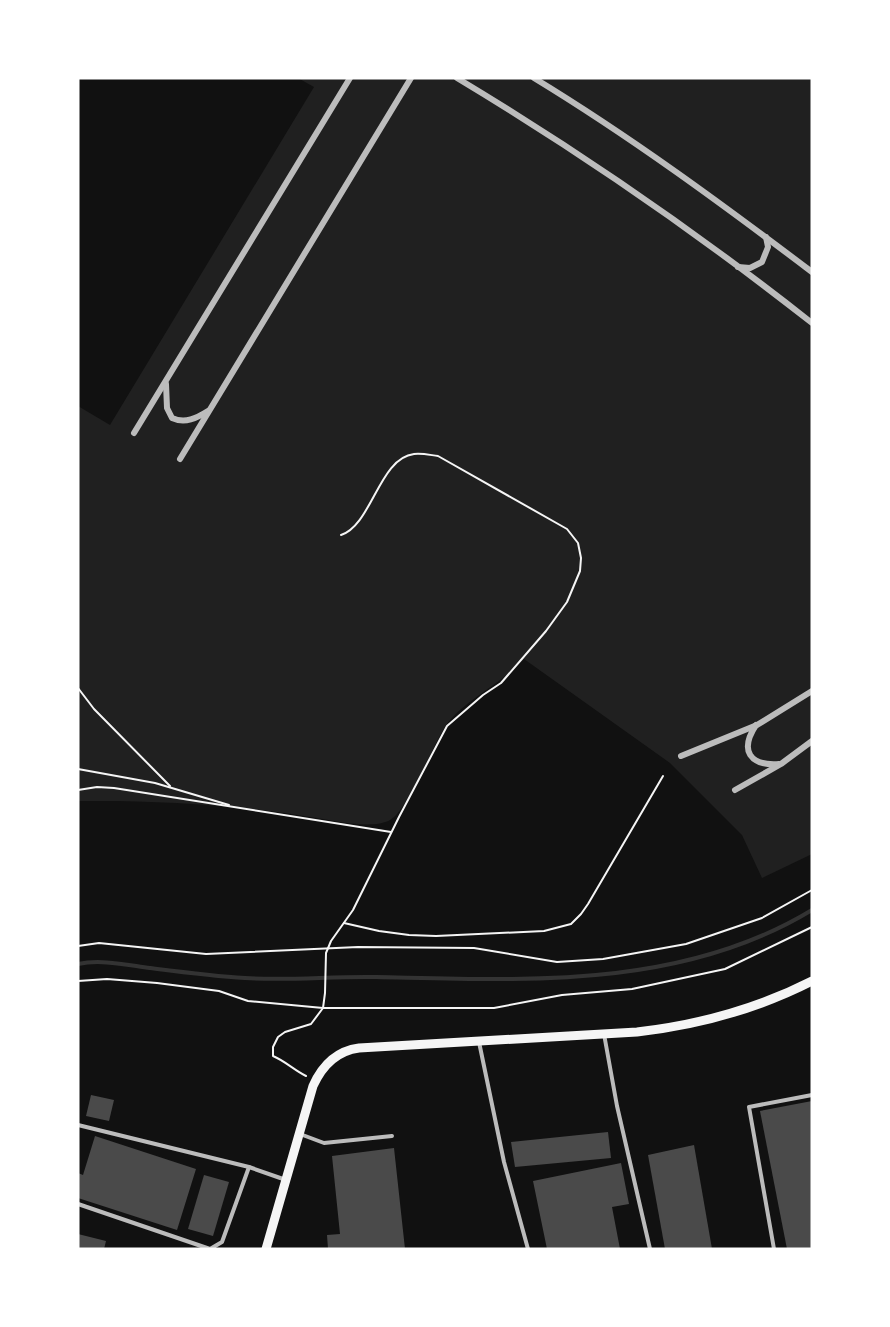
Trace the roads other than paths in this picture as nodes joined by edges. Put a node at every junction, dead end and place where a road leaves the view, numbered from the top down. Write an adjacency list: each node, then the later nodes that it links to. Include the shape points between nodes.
1 (350, 78): 9 (street)
2 (411, 78): 10 (street)
3 (457, 78): 6 (street, via 590,160)
4 (534, 78): 5 (street, via 605,122)
5 (766, 237): 6 (street, via 767,252 762,262 750,268); 7 (street)
6 (738, 267): 8 (street)
7 (812, 272)
8 (812, 323)
9 (167, 381): 10 (street, via 166,402 172,418 188,420); 11 (street)
10 (209, 410): 12 (street)
11 (134, 433)
12 (180, 459)
13 (812, 691): 14 (street)
14 (757, 725): 16 (street); 17 (street, via 749,740 749,755 761,764)
15 (812, 741): 17 (street)
16 (681, 756)
17 (781, 764): 18 (street)
18 (735, 790)
19 (812, 981): 20 (main road, via 710,1019 654,1030)
20 (604, 1034): 21 (main road); 31 (lane)
21 (479, 1041): 24 (main road, via 342,1052 328,1062 316,1080); 30 (lane, via 504,1162)
22 (812, 1095): 32 (lane, via 749,1107)
23 (78, 1125): 26 (lane)
24 (299, 1134): 25 (lane, via 324,1143); 27 (main road)
25 (392, 1136)
26 (249, 1167): 27 (lane); 28 (lane, via 222,1242 210,1249)
27 (286, 1180): 29 (main road)
28 (78, 1204)
29 (266, 1249)
30 (528, 1249)
31 (650, 1249)
32 (774, 1249)

